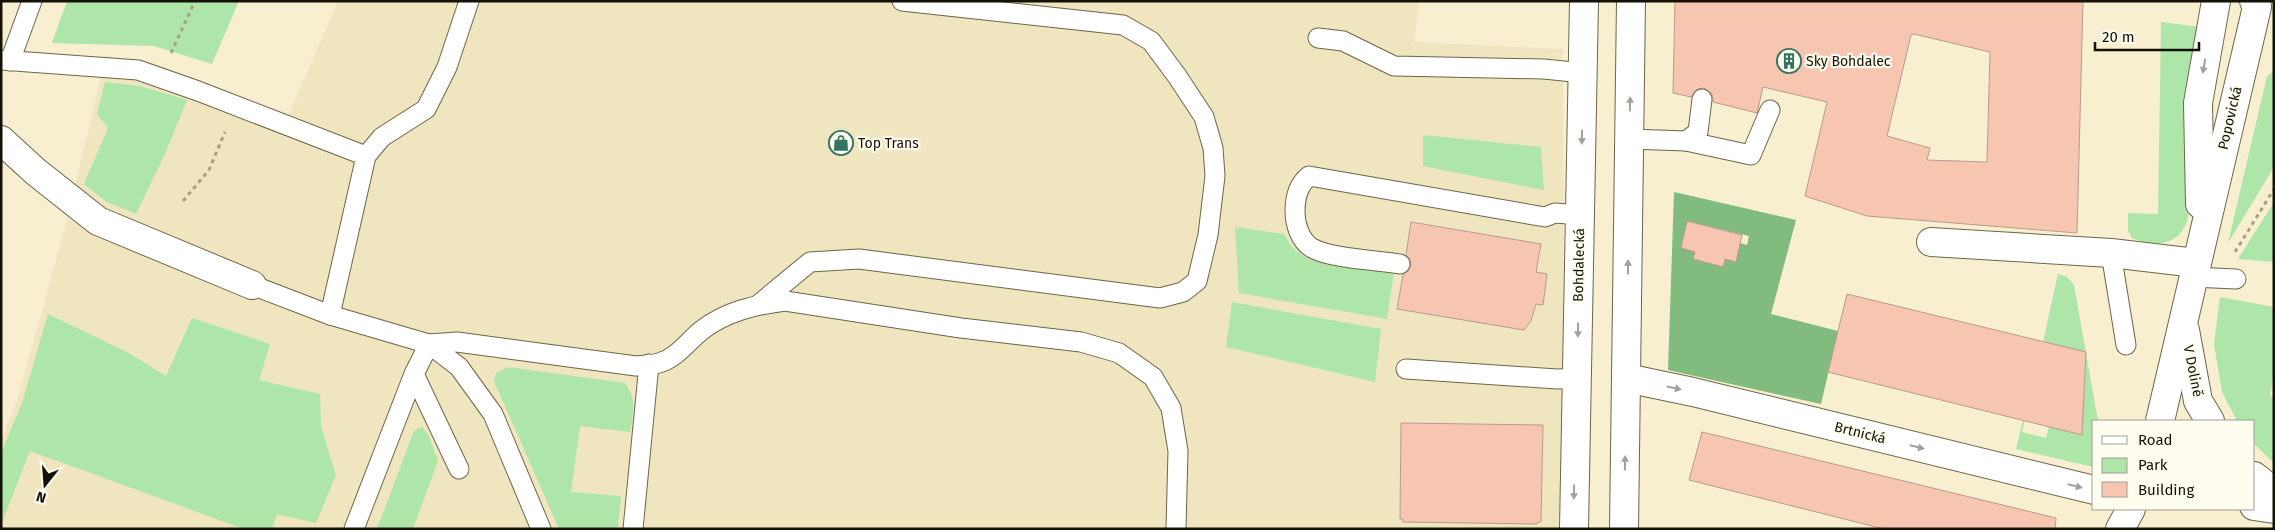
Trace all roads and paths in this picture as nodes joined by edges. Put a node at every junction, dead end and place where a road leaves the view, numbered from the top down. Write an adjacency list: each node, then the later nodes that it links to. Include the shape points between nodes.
1 (32, 1): 10 (lane)
2 (195, 1): 12 (path)
3 (469, 1): 19 (lane, via 447,67 426,109 382,137)
4 (902, 1): 30 (lane, via 1123,26 1151,41 1204,117 1213,148 1215,176 1197,281 1183,292 1160,298 859,259 810,262)
5 (1584, 1): 11 (street, Bohdalecká)
6 (1631, 1): 16 (street, one-way to 6)
7 (2216, 1): 23 (street, Popovická, one-way to 23, via 2198,110)
8 (2254, 1): 23 (street, Popovická, via 2257,7)
9 (1318, 38): 11 (lane, via 1343,40 1394,66 1544,69)
10 (6, 60): 12 (lane, via 138,70)
11 (1583, 73): 22 (street, Bohdalecká, one-way to 22)
12 (160, 77): 14 (lane)
13 (1702, 100): 18 (lane, via 1698,132)
14 (235, 105): 19 (lane); 21 (path, via 209,170)
15 (1770, 110): 18 (lane, via 1751,155)
16 (1629, 139): 18 (lane); 39 (street, one-way to 16)
17 (1, 140): 29 (street, via 98,221)
18 (1686, 141)
19 (366, 156): 31 (lane)
20 (2274, 189): 27 (path, via 2233,255)
21 (183, 201)
22 (1580, 215): 26 (lane, via 1555,213 1545,217 1309,176 1300,183 1295,210 1298,231 1311,247 1328,254); 38 (street, Bohdalecká, one-way to 38)
23 (2202, 235): 27 (street, Popovická)
24 (1931, 242): 25 (street)
25 (2111, 253): 27 (street); 34 (lane)
26 (1400, 264)
27 (2194, 270): 28 (lane); 32 (street, Popovická)
28 (2236, 278)
29 (252, 285): 31 (lane)
30 (758, 305): 35 (lane, via 731,313 702,330 679,352 660,363); 52 (lane, via 786,302 1081,342 1119,353 1153,377 1171,408 1178,451)
31 (330, 314): 33 (lane)
32 (2183, 317): 40 (street, Popovická); 41 (street, V Dolině, via 2198,401)
33 (429, 344): 35 (lane, via 456,342 636,366); 37 (lane); 50 (lane, via 459,367 493,414)
34 (2126, 345)
35 (649, 364): 51 (lane)
36 (1406, 369): 38 (lane)
37 (414, 374): 42 (lane); 49 (lane)
38 (1577, 378): 53 (street, Bohdalecká, one-way to 53)
39 (1626, 378): 44 (street, Brtnická, one-way to 44); 54 (street, one-way to 39)
40 (2160, 420)
41 (2209, 420)
42 (459, 469)
43 (2255, 477): 45 (street)
44 (2092, 490)
45 (2274, 492)
46 (2255, 506): 47 (street)
47 (2274, 508)
48 (2131, 510): 55 (street)
49 (354, 529)
50 (541, 529)
51 (633, 529)
52 (1176, 529)
53 (1574, 529)
54 (1624, 529)
55 (2120, 529)

